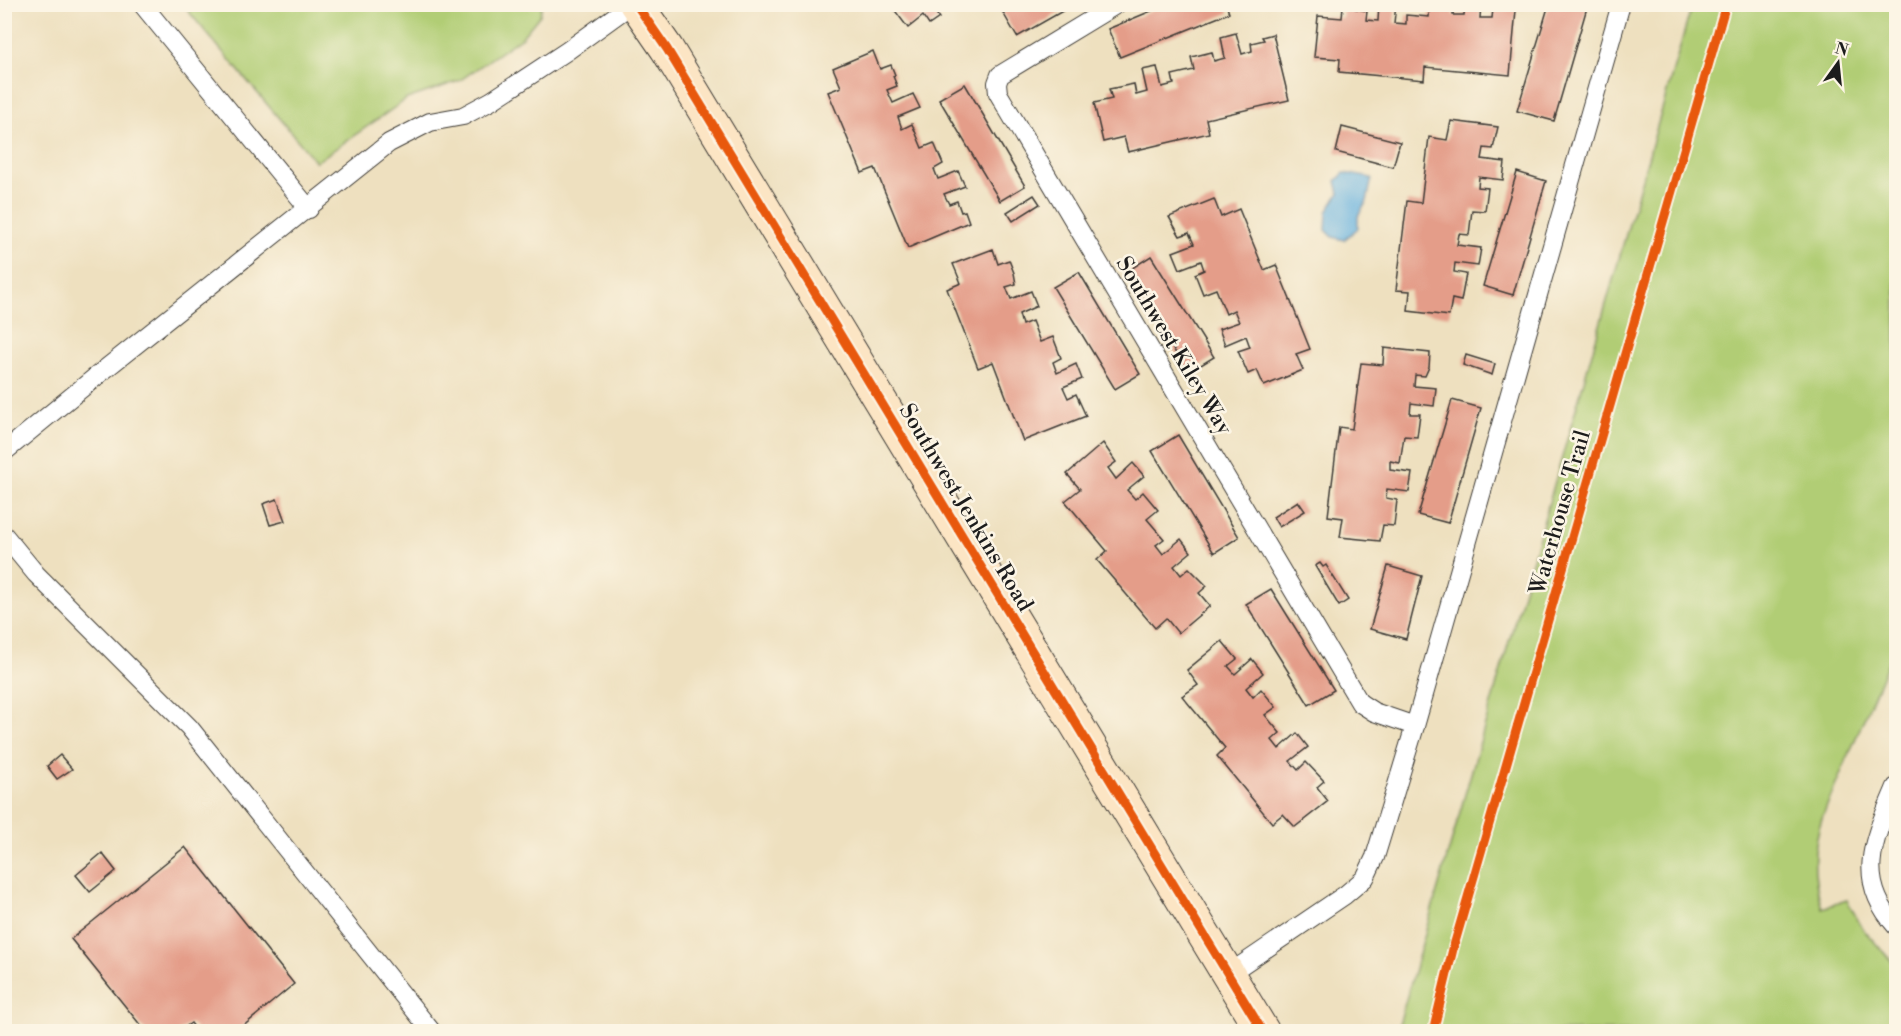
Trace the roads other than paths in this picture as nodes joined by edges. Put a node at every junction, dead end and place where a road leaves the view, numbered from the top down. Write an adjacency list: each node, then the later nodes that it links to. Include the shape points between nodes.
1 (142, 4): 6 (lane)
2 (632, 4): 6 (lane, via 491,101 463,116 430,122 389,143)
3 (636, 4): 12 (main road, Southwest Jenkins Road, via 667,49)
4 (1117, 4): 9 (lane, Southwest Kiley Way, via 1000,75 998,93 1360,703)
5 (1621, 4): 9 (lane)
6 (309, 208): 7 (lane)
7 (4, 452)
8 (4, 535): 13 (lane, via 36,574 189,727)
9 (1415, 726): 12 (lane, via 1365,878)
10 (1896, 787): 11 (lane, via 1875,837 1870,863 1875,889)
11 (1896, 926)
12 (1227, 975): 14 (main road, Southwest Jenkins Road)
13 (430, 1031)
14 (1263, 1032)

